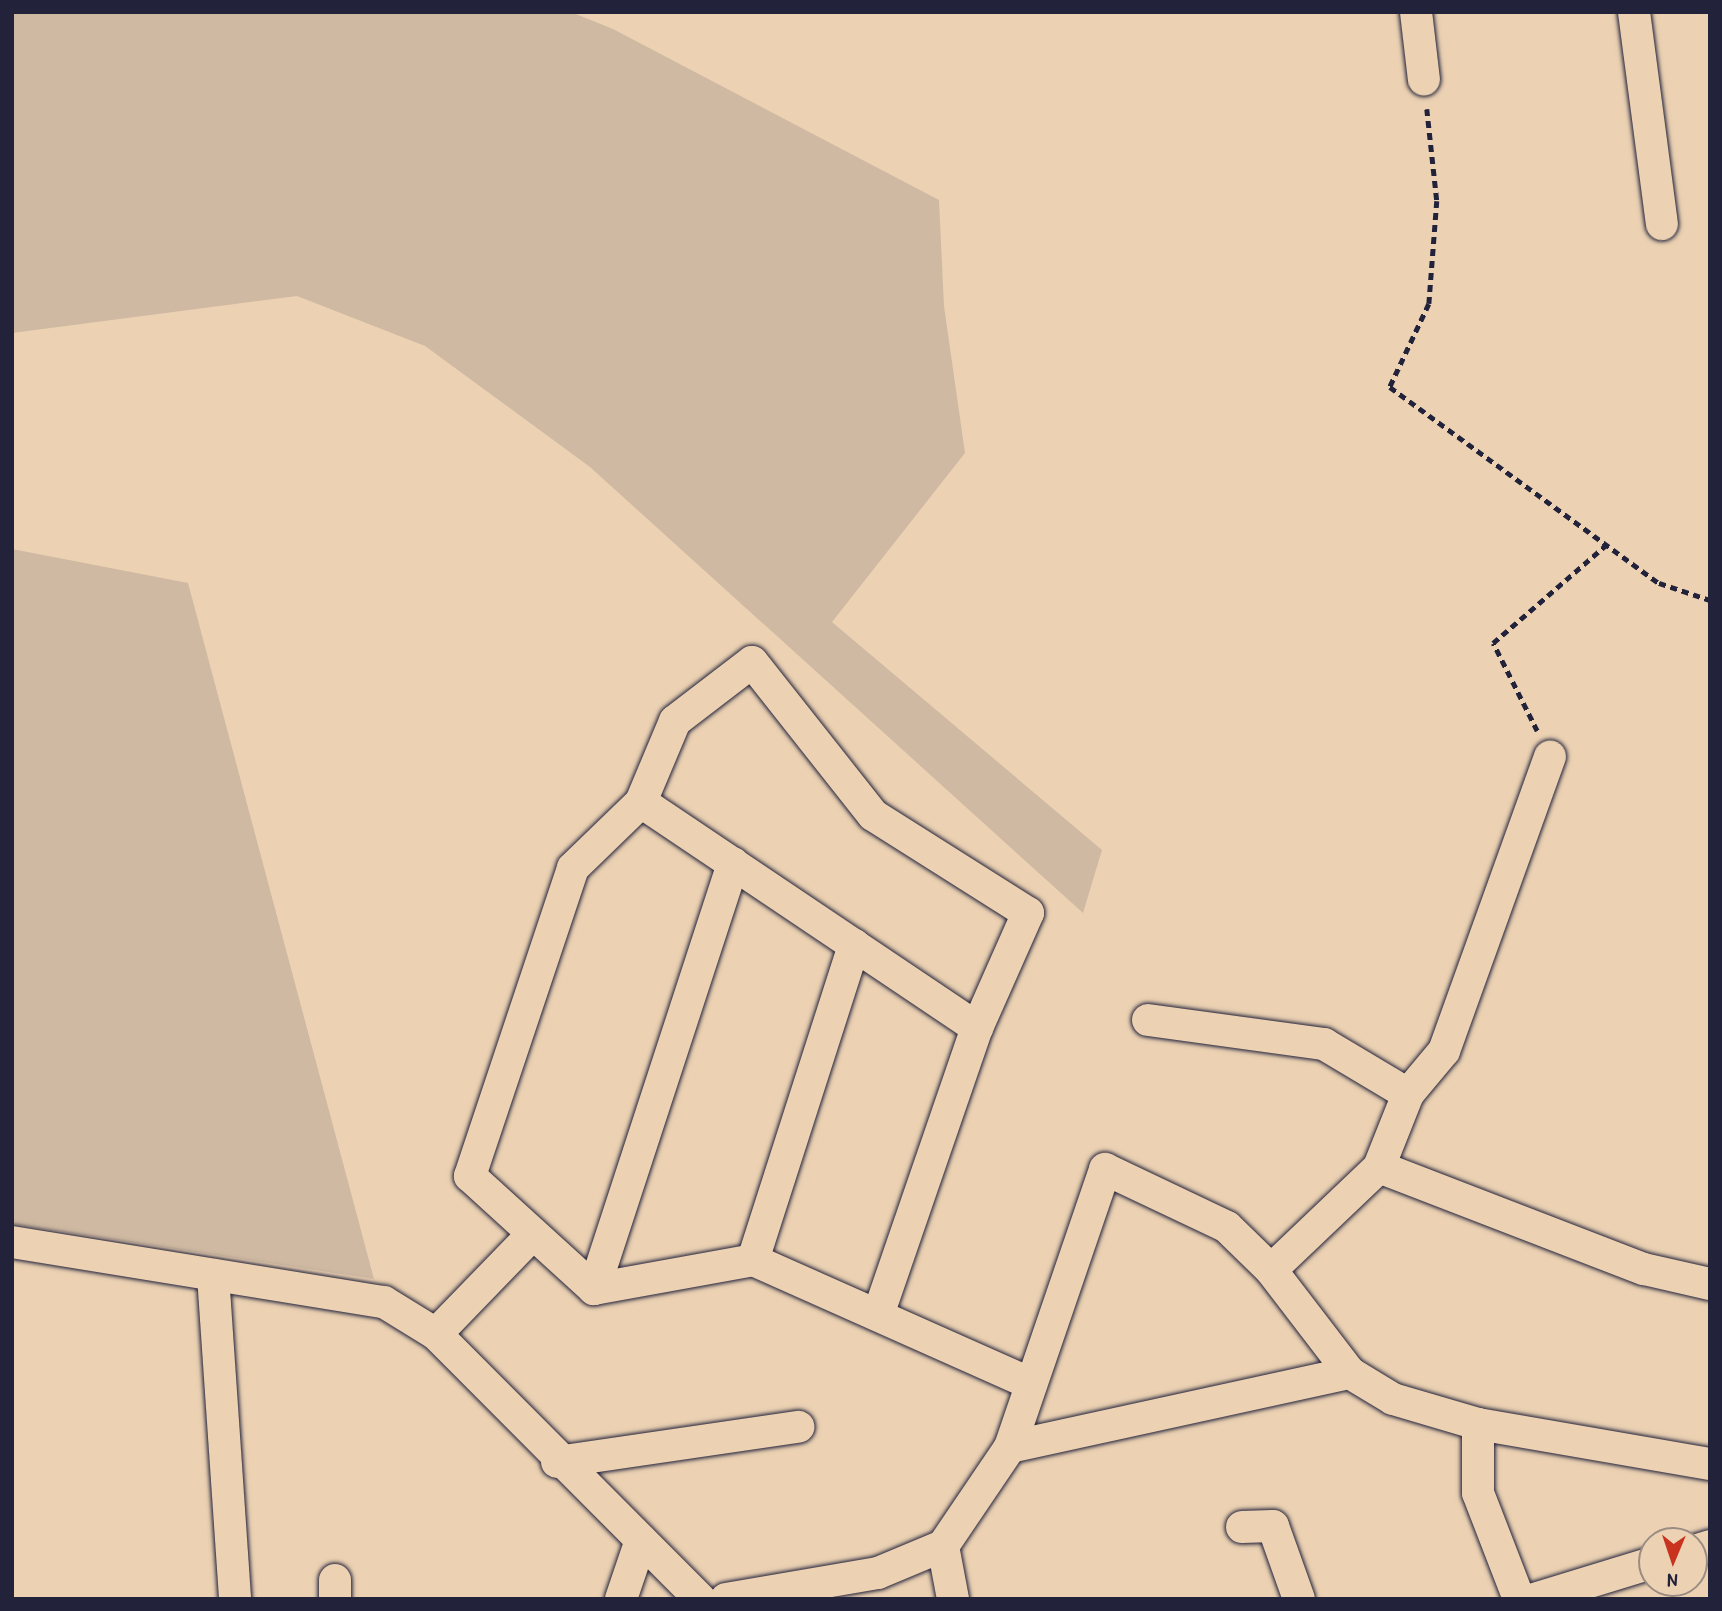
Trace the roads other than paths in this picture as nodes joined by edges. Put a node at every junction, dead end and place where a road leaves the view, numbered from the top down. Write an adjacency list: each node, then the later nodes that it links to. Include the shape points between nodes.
1 (1416, 12): 3 (street)
2 (1634, 12): 4 (street)
3 (1424, 80)
4 (1662, 224)
5 (1550, 756): 11 (street, via 1444,1051)
6 (640, 802): 7 (street); 10 (street, via 675,721 752,662 873,815 1028,913); 13 (street, via 573,868 470,1177)
7 (733, 863): 8 (street); 19 (street)
8 (854, 945): 10 (street); 15 (street)
9 (1149, 1020): 11 (street, via 1324,1044)
10 (977, 1028): 20 (street)
11 (1408, 1094): 12 (street)
12 (1379, 1167): 16 (street); 18 (street, via 1644,1269)
13 (533, 1234): 19 (street); 21 (street)
14 (12, 1242): 17 (street)
15 (753, 1260): 19 (street); 20 (street)
16 (1271, 1270): 22 (street); 23 (street, via 1227,1227 1105,1169)
17 (213, 1275): 21 (street, via 384,1302); 33 (street)
18 (1710, 1284)
19 (594, 1289)
20 (878, 1315): 23 (street)
21 (436, 1335): 27 (street)
22 (1350, 1373): 24 (street, via 1393,1399); 26 (street)
23 (1031, 1384): 26 (street)
24 (1478, 1424): 28 (street); 39 (street, via 1478,1493)
25 (798, 1427): 27 (street)
26 (1010, 1447): 31 (street)
27 (557, 1462): 30 (street)
28 (1710, 1464)
29 (1242, 1527): 38 (street, via 1273,1526)
30 (641, 1540): 34 (street); 35 (street)
31 (943, 1546): 36 (street, via 878,1573); 37 (street)
32 (1638, 1567): 40 (street)
33 (234, 1599)
34 (621, 1599)
35 (701, 1599)
36 (726, 1599)
37 (953, 1599)
38 (1299, 1599)
39 (1519, 1599)
40 (1534, 1599)

